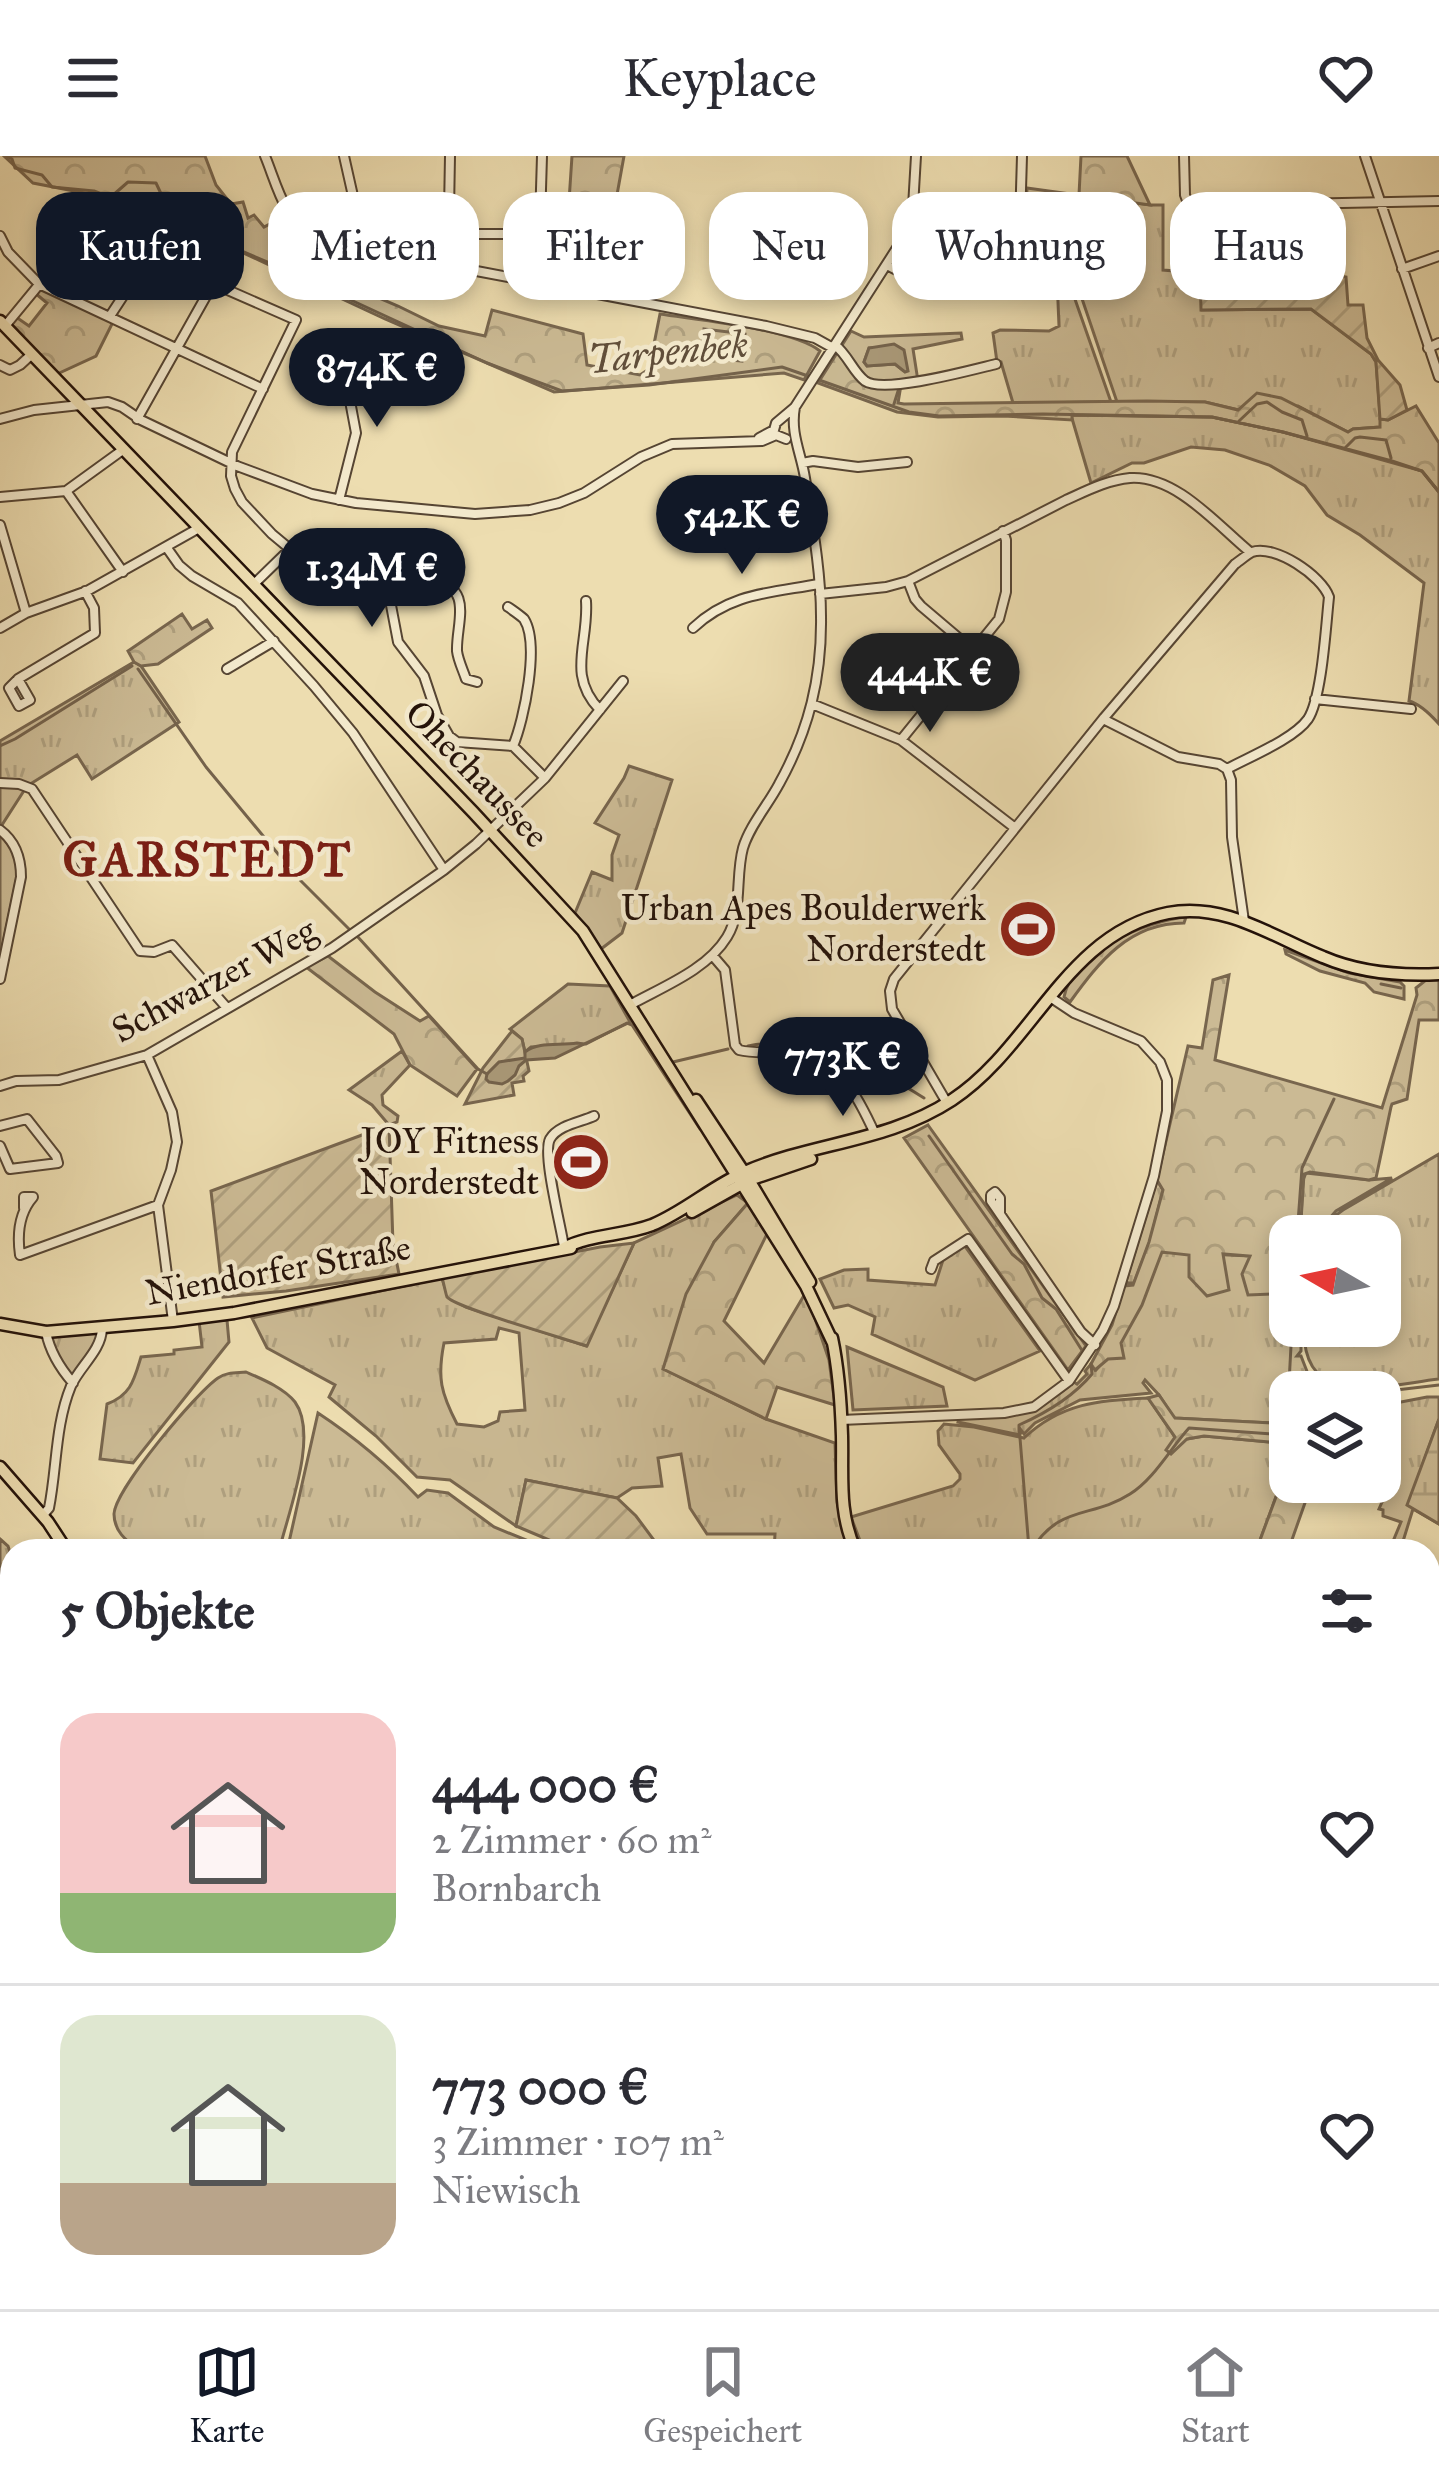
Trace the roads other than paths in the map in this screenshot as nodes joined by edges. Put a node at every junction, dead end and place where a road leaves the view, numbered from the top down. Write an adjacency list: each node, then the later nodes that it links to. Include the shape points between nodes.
1 (265, 156): 9 (street)
2 (344, 156): 10 (street)
3 (450, 156): 11 (street)
4 (542, 156): 14 (street, via 540,222 532,234)
5 (916, 156): 17 (street, via 908,227)
6 (1022, 156): 17 (street, via 1019,257 1008,277 930,280)
7 (1184, 156): 13 (street, via 1185,195 1196,206)
8 (1366, 156): 13 (street)
9 (281, 192)
10 (353, 192)
11 (450, 192)
12 (1439, 201): 13 (street)
13 (1381, 202): 18 (street)
14 (479, 233)
15 (0, 236): 20 (street)
16 (1439, 256): 18 (street)
17 (886, 266): 30 (street)
18 (1402, 268): 31 (street)
19 (479, 271): 30 (street)
20 (36, 281)
21 (36, 287): 27 (street)
22 (244, 297): 37 (street, via 296,320)
23 (74, 300): 26 (street)
24 (120, 300): 26 (street)
25 (205, 300): 32 (street)
26 (110, 316): 32 (street)
27 (2, 323): 33 (main road, Ohechaussee)
28 (1439, 343): 31 (street)
29 (368, 344): 48 (street, via 350,401 356,434)
30 (834, 346): 34 (street, via 876,385); 41 (street)
31 (1428, 348): 36 (street)
32 (178, 350): 37 (street); 40 (street)
33 (32, 354): 35 (street, via 16,368); 38 (main road, Ohechaussee)
34 (996, 364)
35 (0, 365)
36 (1439, 377)
37 (263, 389): 44 (street)
38 (80, 404): 39 (street); 40 (street, via 108,402); 42 (main road, Ohechaussee)
39 (0, 419)
40 (137, 419): 44 (street)
41 (784, 430): 43 (street); 48 (street, via 757,440 672,444 584,493 530,510 475,514)
42 (124, 448): 46 (street); 50 (main road, Ohechaussee)
43 (801, 458): 45 (street, via 858,467); 58 (street)
44 (230, 462): 48 (street); 53 (street, via 242,502)
45 (908, 462)
46 (65, 491): 47 (street); 55 (street)
47 (0, 497)
48 (339, 500)
49 (0, 525): 63 (street)
50 (200, 528): 52 (street); 57 (main road, Ohechaussee)
51 (1003, 531): 54 (street, via 1091,488 1144,479 1187,498); 56 (street); 67 (street, via 1006,599)
52 (166, 548): 55 (street); 66 (street)
53 (290, 549): 57 (street); 60 (street)
54 (1250, 552): 72 (street, via 1275,553 1325,585); 76 (street)
55 (123, 572): 59 (street)
56 (908, 581): 58 (street); 67 (street, via 921,606)
57 (254, 584): 84 (main road, Ohechaussee)
58 (819, 589): 65 (street, via 731,602); 73 (street)
59 (85, 591): 63 (street); 69 (street, via 95,633)
60 (390, 600): 71 (street, via 420,578 454,590 462,614 460,664); 78 (street, via 398,642 424,676 449,736)
61 (586, 601): 75 (street, via 581,682)
62 (508, 607): 78 (street, via 523,618 530,640)
63 (26, 614): 64 (street)
64 (0, 628)
65 (693, 628)
66 (274, 641): 68 (street); 85 (street, via 353,733)
67 (974, 651): 77 (street)
68 (227, 669)
69 (18, 680)
70 (623, 681): 75 (street, Schwarzer Weg)
71 (477, 682)
72 (1315, 699): 74 (street); 79 (street, via 1303,725)
73 (812, 704): 77 (street); 87 (street, via 804,736 745,842 736,916)
74 (1412, 709)
75 (600, 710): 80 (street, Schwarzer Weg)
76 (1102, 719): 79 (street, via 1178,757); 82 (street)
77 (901, 740): 82 (street)
78 (513, 746): 80 (street)
79 (1227, 769): 86 (street)
80 (545, 778): 84 (street, Schwarzer Weg)
81 (0, 782): 92 (street, via 32,788 140,951 172,945)
82 (1015, 828): 95 (street, via 892,985 892,1009)
83 (0, 830): 89 (street, via 15,847 21,877)
84 (490, 830): 85 (street, Schwarzer Weg); 91 (main road, Ohechaussee, via 583,931)
85 (444, 870): 92 (street, Schwarzer Weg)
86 (1244, 921): 88 (main road, Niendorfer Straße, via 1350,966); 90 (main road, Niendorfer Straße, via 1193,911 1142,921 1100,944)
87 (713, 956): 91 (street); 98 (street, via 725,970 735,1045 832,1065)
88 (1439, 974)
89 (0, 979)
90 (1050, 997): 95 (main road, Niendorfer Straße, via 992,1069); 110 (street, via 1141,1041 1167,1081 1154,1176)
91 (630, 1005): 100 (main road, Ohechaussee)
92 (227, 1008): 93 (street, Schwarzer Weg)
93 (147, 1055): 94 (street, Schwarzer Weg, via 59,1080); 101 (street, via 177,1142)
94 (0, 1086)
95 (947, 1103): 98 (main road, Niendorfer Straße)
96 (594, 1116): 104 (street, via 549,1143)
97 (0, 1126): 99 (street, via 26,1119 58,1163 10,1169)
98 (876, 1136): 100 (main road, Niendorfer Straße)
99 (0, 1146)
100 (743, 1178): 104 (main road, Niendorfer Straße, via 665,1225); 113 (main road, Ohechaussee, via 833,1342)
101 (158, 1205): 102 (street, via 20,1255); 106 (street)
102 (24, 1208)
103 (1000, 1214): 110 (street)
104 (564, 1248): 106 (main road, Niendorfer Straße)
105 (931, 1269): 111 (street, via 968,1239)
106 (173, 1321): 108 (main road, Niendorfer Straße)
107 (0, 1324): 109 (main road, Niendorfer Straße)
108 (102, 1329): 109 (main road, Niendorfer Straße); 112 (street)
109 (46, 1332): 112 (street)
110 (1095, 1345): 111 (street)
111 (1069, 1381): 113 (street, via 1019,1412)
112 (73, 1383): 115 (street)
113 (841, 1420): 117 (main road, Ohechaussee)
114 (0, 1467): 115 (main road)
115 (43, 1516): 116 (main road)
116 (59, 1539)
117 (850, 1539)

